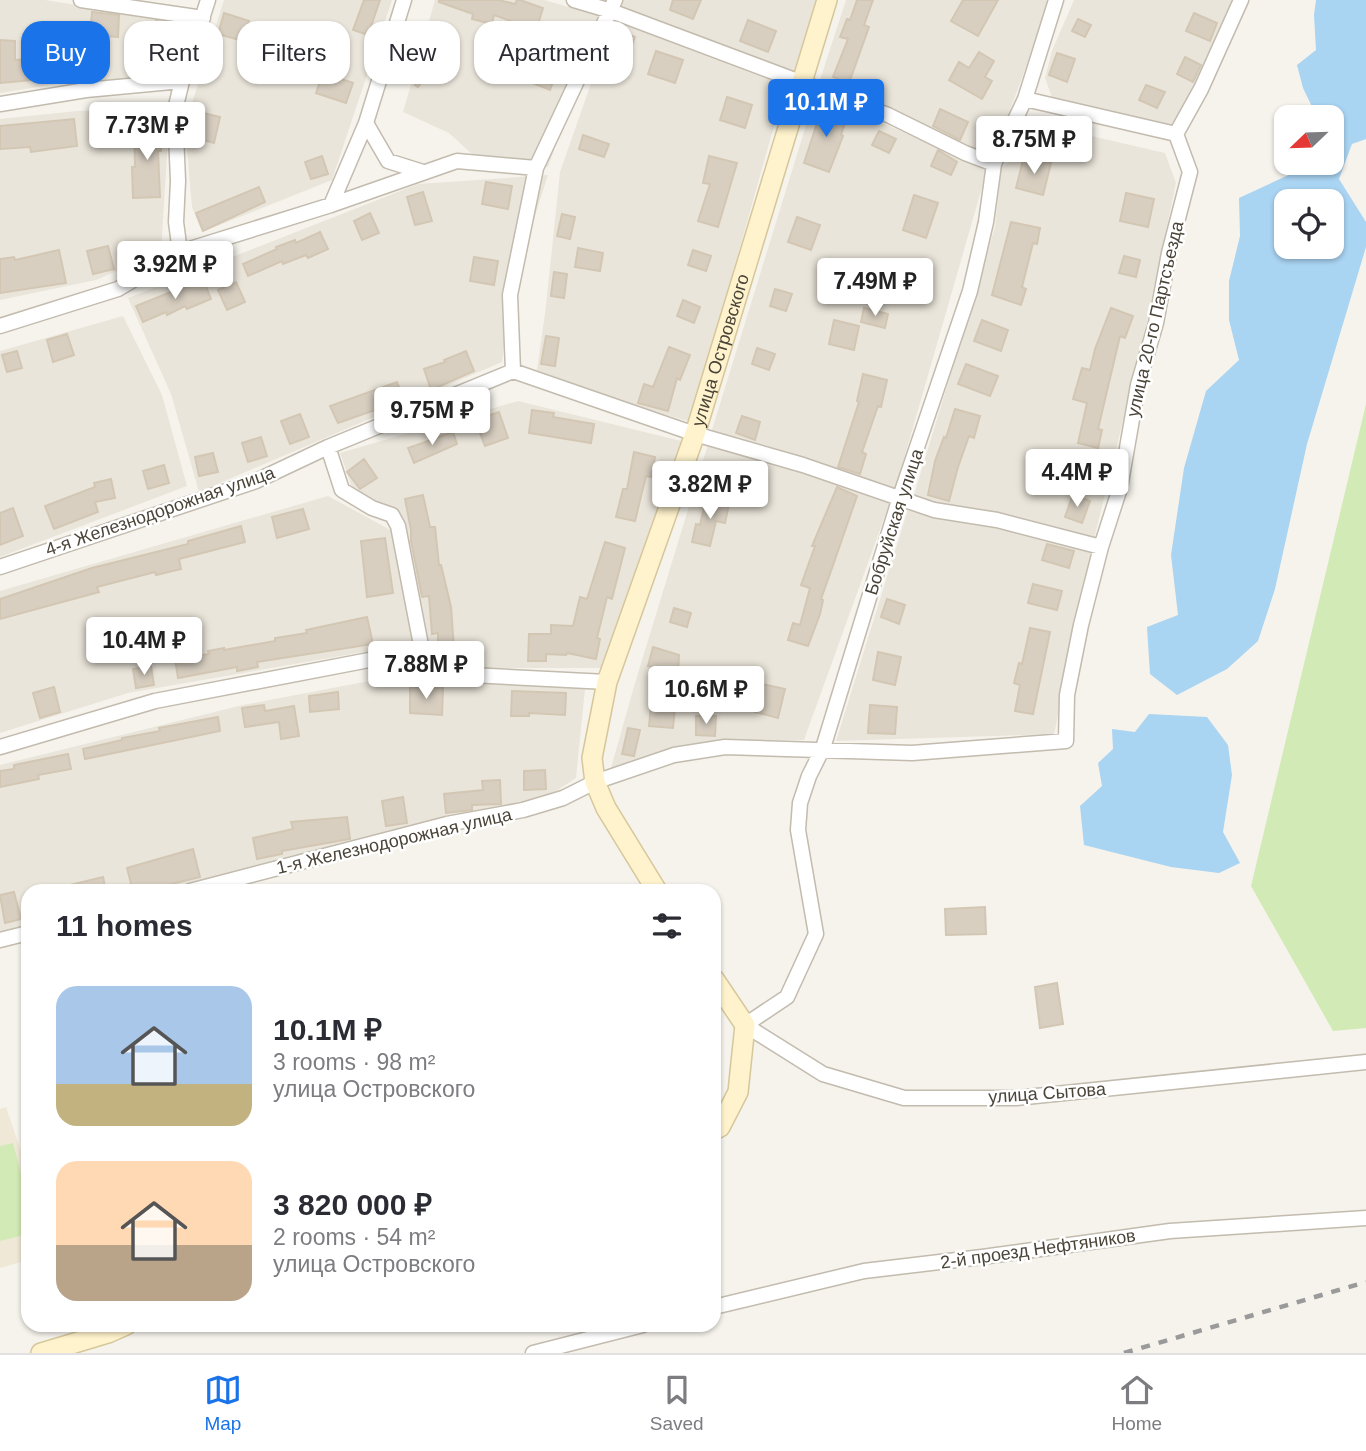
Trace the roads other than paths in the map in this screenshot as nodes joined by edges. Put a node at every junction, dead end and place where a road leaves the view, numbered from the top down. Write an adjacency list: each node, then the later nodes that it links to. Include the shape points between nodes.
1 (80, 0): 9 (street)
2 (208, 0): 9 (street)
3 (404, 0): 16 (street)
4 (575, 0): 8 (street)
5 (827, 0): 11 (street, улица Островского)
6 (1056, 0): 14 (street, Бобруйская улица)
7 (1241, 0): 17 (street)
8 (613, 5): 11 (street); 19 (street)
9 (203, 18): 10 (street)
10 (202, 21)
11 (801, 83): 18 (street, via 888,115); 25 (street, улица Островского)
12 (150, 84): 15 (street)
13 (181, 84): 22 (street, via 175,110)
14 (1025, 99): 17 (street); 18 (street, Бобруйская улица)
15 (0, 104)
16 (366, 123): 20 (street, via 388,161); 21 (street)
17 (1176, 134): 28 (street, улица 20-го Партсъезда, via 1190,172 1138,385 1120,488)
18 (994, 164): 27 (street, Бобруйская улица, via 970,291)
19 (536, 168): 20 (street, via 457,161); 24 (street, via 510,295)
20 (423, 172): 21 (street)
21 (331, 205): 22 (street)
22 (180, 252): 23 (street, via 118,289)
23 (0, 326)
24 (513, 370): 25 (street); 26 (street, 4-я Железнодорожная улица)
25 (695, 434): 27 (street, via 803,465); 31 (street, улица Островского)
26 (328, 447): 29 (street, 4-я Железнодорожная улица, via 256,481); 30 (street, via 342,490 392,515 398,526)
27 (899, 500): 28 (street); 33 (street, Бобруйская улица)
28 (1101, 547): 33 (street, улица 20-го Партсъезда, via 1068,695 1066,741 912,753)
29 (0, 567)
30 (425, 666): 31 (street, via 432,673); 32 (street, via 390,656 155,701)
31 (607, 682): 34 (street, улица Островского, via 592,758)
32 (0, 747)
33 (823, 748): 34 (street, 1-я Железнодорожная улица, via 725,747 674,755); 40 (street, Бобруйская улица, via 800,803 799,830 816,934 788,997)
34 (596, 782): 35 (street, 1-я Железнодорожная улица, via 523,810 447,824); 36 (street, улица Островского)
35 (217, 884)
36 (653, 884)
37 (21, 935): 38 (street)
38 (0, 940)
39 (721, 989): 40 (street)
40 (745, 1024): 41 (street, улица Сытова, via 822,1074 904,1098 1016,1098); 42 (street, via 738,1092)
41 (1366, 1062)
42 (721, 1125)
43 (1366, 1218): 44 (street, 2-й проезд Нефтяников, via 1170,1231 864,1271)
44 (721, 1305)
45 (108, 1332): 47 (street)
46 (616, 1332): 48 (street)
47 (41, 1353)
48 (533, 1353)

